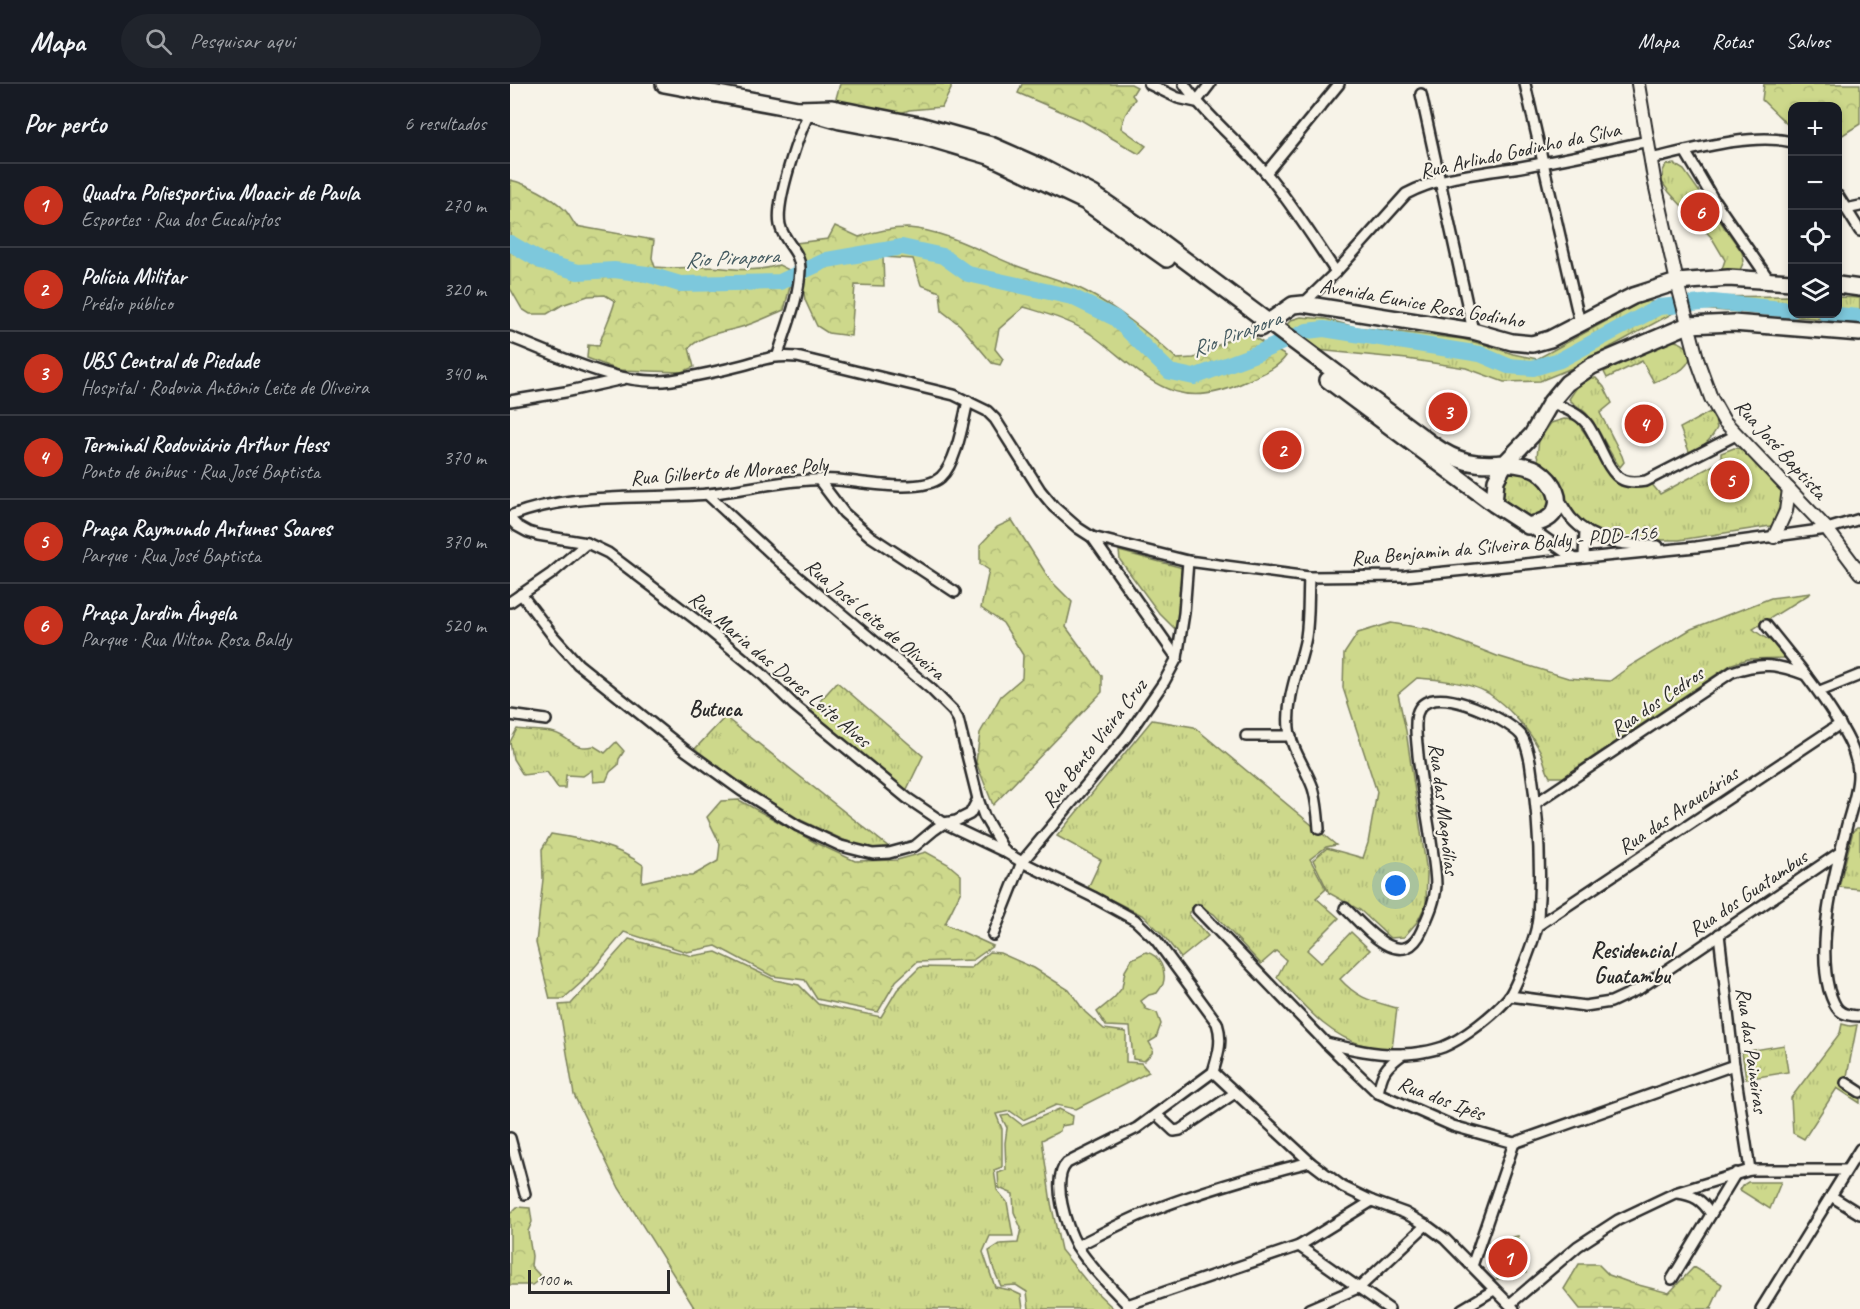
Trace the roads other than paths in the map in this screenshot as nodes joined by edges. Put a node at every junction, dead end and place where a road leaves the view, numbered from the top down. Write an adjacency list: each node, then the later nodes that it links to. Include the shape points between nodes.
1 (664, 84): 8 (main road)
2 (1149, 84): 10 (street)
3 (1184, 84): 10 (street)
4 (1210, 84): 10 (street)
5 (1339, 84): 17 (street)
6 (1525, 84): 16 (street)
7 (1638, 84): 12 (street)
8 (730, 90): 11 (main road)
9 (1421, 94): 18 (street)
10 (1196, 102): 17 (street)
11 (806, 110): 30 (main road, via 832,108 919,125 991,145 1043,168 1093,194); 34 (main road, via 989,156 1041,179 1086,202); 39 (street, via 778,212 783,236 798,255 800,268)
12 (1648, 141): 15 (street); 16 (street, Rua Arlindo Godinho da Silva)
13 (1788, 141): 14 (street, via 1775,138 1736,142)
14 (1685, 152): 15 (street); 24 (street)
15 (1651, 159): 26 (street)
16 (1543, 163): 18 (street, Rua Arlindo Godinho da Silva); 32 (street)
17 (1266, 173): 23 (street)
18 (1440, 181): 23 (street, Rua Arlindo Godinho da Silva, via 1406,194); 35 (street)
19 (1842, 202): 21 (street)
20 (1860, 206): 21 (street)
21 (1846, 209): 22 (street)
22 (1860, 231)
23 (1335, 272): 29 (street, Rua Arlindo Godinho da Silva)
24 (1770, 281): 25 (main road, Avenida Eunice Rosa Godinho); 26 (main road, Avenida Eunice Rosa Godinho, via 1728,278)
25 (1788, 282)
26 (1679, 286): 32 (main road, Avenida Eunice Rosa Godinho, via 1633,296); 33 (street, Rua José Baptista)
27 (1842, 286): 28 (main road)
28 (1860, 288)
29 (1303, 304): 31 (main road, Avenida Eunice Rosa Godinho); 35 (main road, Avenida Eunice Rosa Godinho)
30 (1250, 308): 31 (main road); 34 (main road)
31 (1283, 311): 34 (main road, Avenida Eunice Rosa Godinho)
32 (1580, 323): 35 (main road, Avenida Eunice Rosa Godinho, via 1532,344)
33 (1688, 325): 36 (main road, via 1733,323); 43 (main road, via 1592,366 1567,383); 45 (street, Rua José Baptista, via 1711,398)
34 (1267, 327): 38 (main road)
35 (1473, 331)
36 (1860, 333)
37 (510, 337): 40 (street, Rua Benjamin da Silveira Baldy - PDD-156)
38 (1298, 351): 46 (main road, via 1446,454 1459,460); 48 (main road)
39 (778, 356): 40 (street, Rua Benjamin da Silveira Baldy - PDD-156, via 669,380); 42 (street, Rua Benjamin da Silveira Baldy - PDD-156, via 938,390)
40 (623, 379): 41 (street)
41 (510, 401)
42 (968, 401): 49 (street, Rua Gilberto de Moraes Poly, via 951,461 942,476 930,484 901,486); 59 (street, Rua Benjamin da Silveira Baldy - PDD-156, via 995,419 1054,507)
43 (1551, 402): 44 (main road); 45 (street, via 1580,417 1612,469 1621,479 1633,482 1646,481)
44 (1532, 435): 46 (main road); 47 (main road, via 1531,453)
45 (1736, 435): 50 (street, Rua José Baptista)
46 (1497, 464): 47 (main road); 48 (main road); 53 (main road)
47 (1536, 470): 52 (main road, via 1554,488)
48 (1452, 472): 53 (main road)
49 (819, 480): 51 (street, Rua Gilberto de Moraes Poly); 69 (street, via 844,513 870,536)
50 (1789, 489): 57 (street, Rua José Baptista); 60 (street, via 1786,511)
51 (707, 494): 54 (street, Rua Gilberto de Moraes Poly, via 552,502); 83 (street, Rua José Leite de Oliveira, via 953,711)
52 (1558, 498): 56 (main road, via 1549,518); 58 (street)
53 (1494, 504): 56 (main road)
54 (510, 517): 62 (street, Rua Maria das Dores Leite Alves, via 517,526 538,535)
55 (1860, 519): 57 (street, Rua Benjamin da Silveira Baldy - PDD-156)
56 (1528, 526): 65 (street)
57 (1827, 529): 60 (street, Rua Benjamin da Silveira Baldy - PDD-156); 67 (street, Rua José Baptista)
58 (1585, 531): 61 (street); 65 (street)
59 (1092, 537): 66 (street, Rua Benjamin da Silveira Baldy - PDD-156); 73 (street)
60 (1774, 537): 63 (street, Rua Benjamin da Silveira Baldy - PDD-156)
61 (1606, 541): 63 (street); 64 (street)
62 (587, 543): 70 (street); 85 (street, Rua Maria das Dores Leite Alves, via 608,553 699,622 907,798)
63 (1696, 547): 64 (street, Rua Benjamin da Silveira Baldy - PDD-156)
64 (1614, 555): 65 (street, Rua Benjamin da Silveira Baldy - PDD-156)
65 (1580, 558): 68 (street, Rua Benjamin da Silveira Baldy - PDD-156, via 1405,576)
66 (1188, 561): 68 (street, Rua Benjamin da Silveira Baldy - PDD-156); 73 (street, Rua Bento Vieira Cruz)
67 (1860, 573)
68 (1309, 577): 81 (street, via 1305,638 1290,693)
69 (955, 592)
70 (521, 594): 71 (street); 85 (street, via 578,664 685,750 798,826 841,846 873,854 915,846)
71 (510, 602)
72 (1766, 625): 75 (street)
73 (1177, 658): 89 (street, Rua Bento Vieira Cruz, via 1127,736)
74 (1860, 675): 76 (street)
75 (1808, 676): 76 (street); 84 (street, Rua dos Cedros, via 1776,666 1754,665 1732,672)
76 (1820, 691): 79 (street)
77 (510, 715): 78 (street)
78 (546, 720)
79 (1840, 724): 82 (street, via 1856,757); 92 (street, Rua das Araucárias)
80 (1246, 736): 81 (street)
81 (1290, 736): 86 (street, via 1313,788)
82 (1858, 796): 88 (street)
83 (978, 799): 85 (street, via 970,814); 87 (street, Rua José Leite de Oliveira)
84 (1536, 803): 90 (street, Rua das Magnólias, via 1528,749 1521,735 1462,703 1439,698 1427,701 1418,710 1416,722 1435,863 1432,907 1419,937 1407,947 1394,949); 92 (street, Rua das Magnólias, via 1540,867)
85 (944, 823): 87 (street, Rua Maria das Dores Leite Alves)
86 (1319, 829)
87 (1005, 852): 89 (street, Rua Maria das Dores Leite Alves)
88 (1839, 853): 93 (street, Rua dos Guatambus); 96 (street, via 1827,916 1826,979 1839,1011)
89 (1022, 862): 94 (street, Rua Bento Vieira Cruz); 100 (street, Rua Maria das Dores Leite Alves, via 1135,921 1156,940 1217,1023 1221,1035)
90 (1345, 908)
91 (1198, 910): 97 (street, Rua dos Ipês)
92 (1537, 926): 95 (street, Rua das Magnólias)
93 (1719, 934): 95 (street, Rua dos Guatambus, via 1639,989 1611,1002 1586,1005); 99 (street, Rua das Paineiras)
94 (993, 935)
95 (1510, 996): 98 (street, Rua das Magnólias, via 1472,1030 1443,1047)
96 (1860, 1016)
97 (1326, 1043): 98 (street, Rua das Magnólias, via 1366,1053); 104 (street, Rua dos Ipês)
98 (1403, 1054): 104 (street, via 1388,1065)
99 (1734, 1065): 107 (street); 110 (street, Rua das Paineiras)
100 (1213, 1072): 103 (street); 105 (street)
101 (1846, 1083): 102 (street)
102 (1860, 1092)
103 (1235, 1093): 105 (street, via 1180,1130 1174,1131); 109 (street)
104 (1378, 1093): 107 (street, Rua dos Ipês, via 1453,1126)
105 (1156, 1114): 120 (street, via 1062,1168 1059,1190)
106 (510, 1138): 114 (street)
107 (1514, 1143): 122 (street)
108 (1860, 1149): 111 (street)
109 (1310, 1162): 116 (street, via 1343,1187); 120 (street, via 1185,1198)
110 (1750, 1170): 111 (street); 112 (street)
111 (1846, 1170): 115 (street)
112 (1736, 1173): 113 (street); 117 (street)
113 (1675, 1193): 117 (street, via 1697,1197); 127 (street, via 1618,1220 1578,1246)
114 (525, 1194)
115 (1831, 1196): 118 (street); 131 (street)
116 (1372, 1201): 119 (street); 121 (street)
117 (1712, 1214): 123 (street)
118 (1860, 1214)
119 (1426, 1225): 122 (street); 124 (street)
120 (1077, 1246): 126 (street)
121 (1299, 1246): 124 (street); 126 (street)
122 (1472, 1266): 125 (street)
123 (1672, 1279)
124 (1360, 1287): 128 (street); 129 (street)
125 (1494, 1290): 127 (street); 130 (street)
126 (1130, 1307)
127 (1512, 1307)
128 (1309, 1309)
129 (1389, 1309)
130 (1462, 1309)
131 (1761, 1309)

